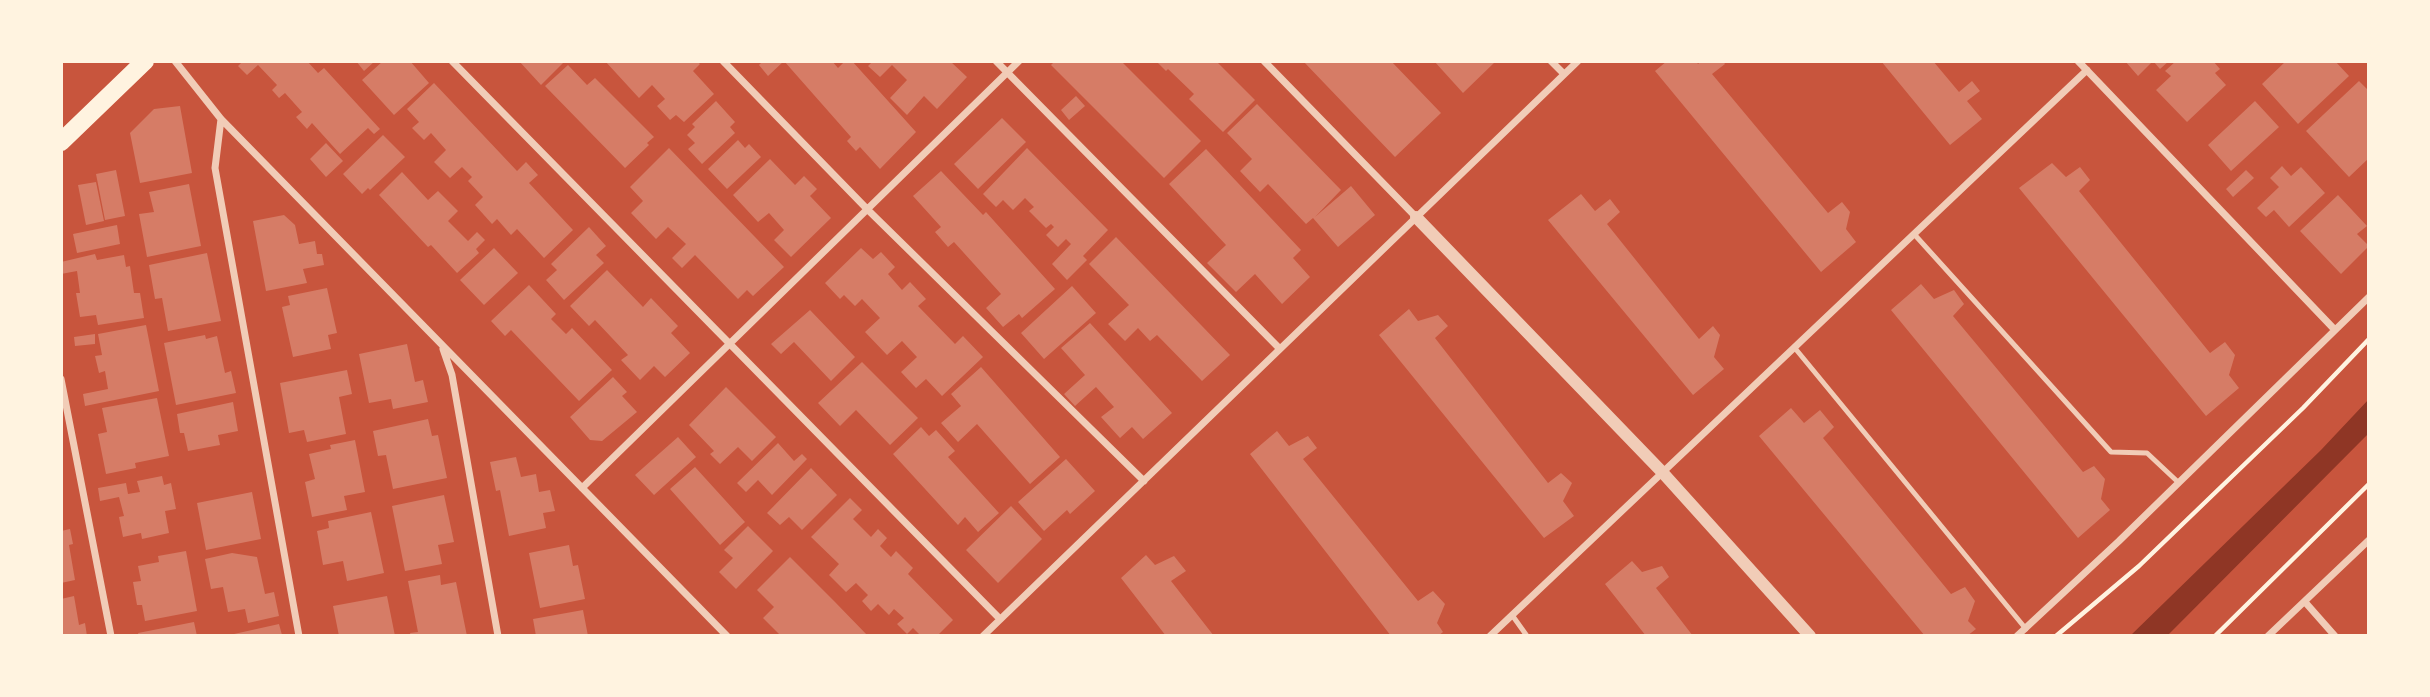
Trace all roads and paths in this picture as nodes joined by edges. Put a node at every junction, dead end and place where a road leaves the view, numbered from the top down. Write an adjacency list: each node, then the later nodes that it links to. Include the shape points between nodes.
1 (145, 61): 15 (main road)
2 (175, 61): 14 (street)
3 (452, 61): 23 (street)
4 (723, 61): 16 (street)
5 (996, 61): 12 (street)
6 (1018, 61): 12 (street)
7 (1264, 61): 17 (street)
8 (1551, 61): 13 (street)
9 (1578, 61): 13 (street)
10 (2078, 61): 11 (street)
11 (2087, 70): 18 (street); 20 (street)
12 (1007, 72): 16 (street); 25 (street)
13 (1564, 74): 17 (street)
14 (221, 119): 22 (street); 38 (street, via 215,168)
15 (61, 142)
16 (867, 209): 23 (street); 28 (street)
17 (1416, 217): 25 (street); 27 (street)
18 (1914, 234): 24 (street); 29 (lane, via 2111,452 2147,453)
19 (2369, 297): 20 (street)
20 (2335, 330): 29 (street)
21 (2369, 339): 46 (path, via 2139,566)
22 (442, 345): 31 (street); 39 (street, via 452,375)
23 (729, 345): 31 (street); 35 (street)
24 (1794, 347): 27 (street); 36 (lane)
25 (1280, 349): 28 (street)
26 (61, 379): 37 (street)
27 (1663, 473): 34 (street); 44 (street)
28 (1144, 481): 35 (street)
29 (2179, 483): 36 (street)
30 (2369, 484): 47 (path)
31 (582, 488): 40 (street)
32 (2369, 540): 33 (street)
33 (2305, 602): 48 (street); 49 (street)
34 (1512, 615): 42 (street); 43 (lane)
35 (1000, 619): 41 (street)
36 (2026, 629): 45 (street)
37 (111, 636)
38 (299, 636)
39 (498, 636)
40 (727, 636)
41 (983, 636)
42 (1490, 636)
43 (1527, 636)
44 (1810, 636)
45 (2017, 636)
46 (2056, 636)
47 (2216, 636)
48 (2269, 636)
49 (2335, 636)

